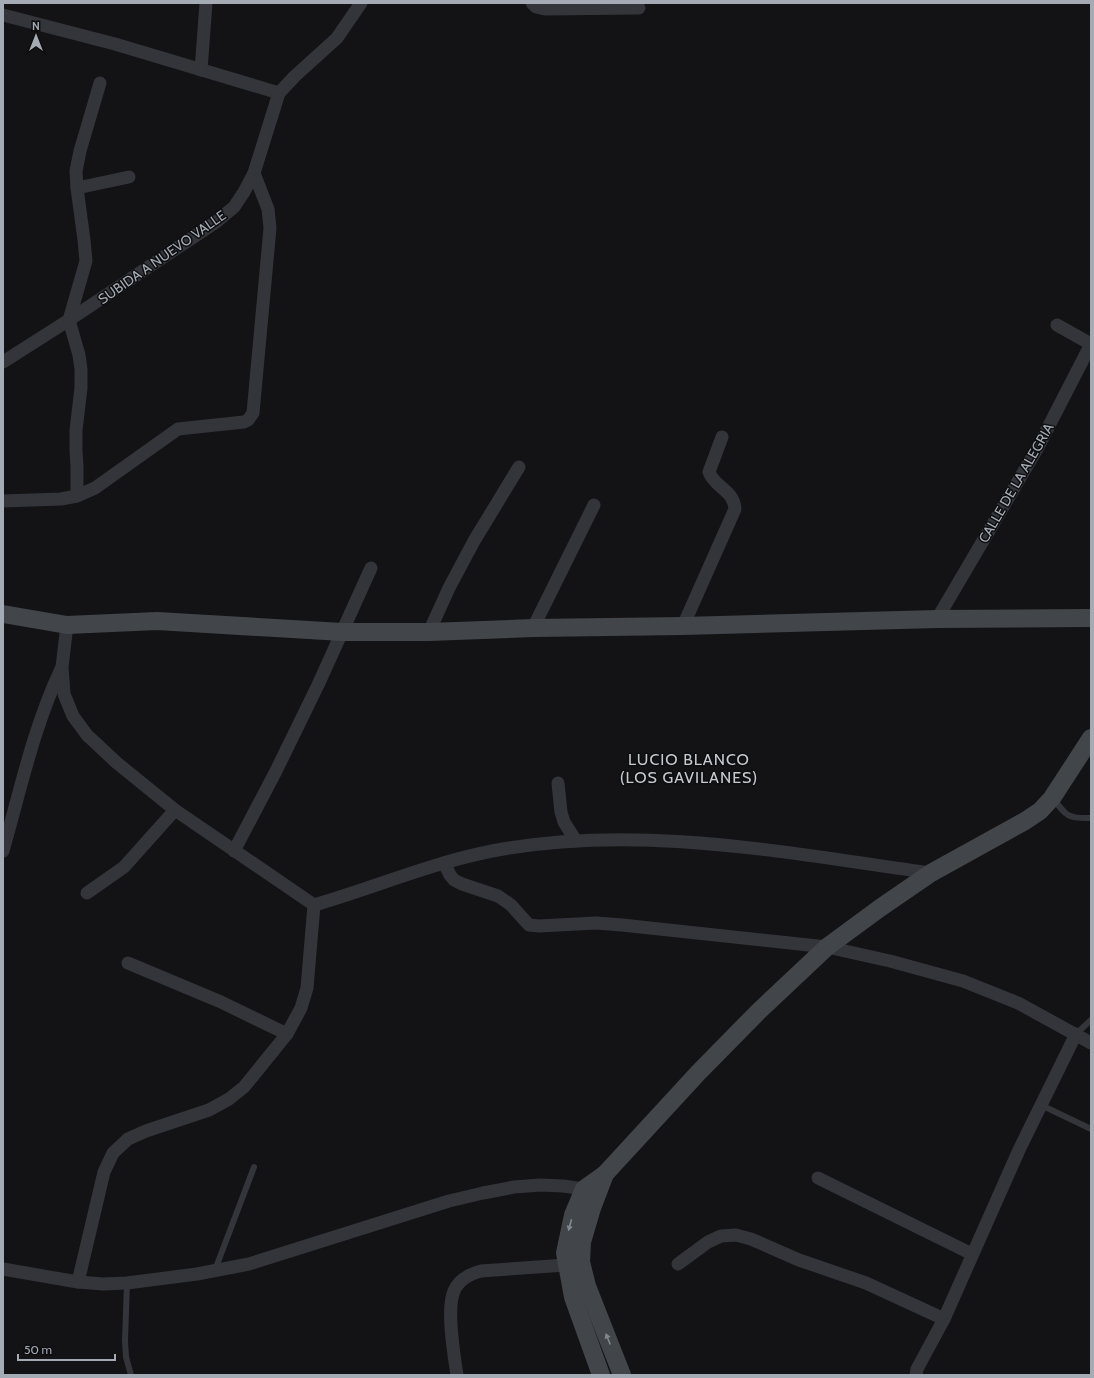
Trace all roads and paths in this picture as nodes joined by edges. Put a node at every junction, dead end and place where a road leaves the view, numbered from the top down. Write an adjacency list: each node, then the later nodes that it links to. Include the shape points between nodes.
1 (206, 3): 6 (street)
2 (361, 3): 8 (street, SUBIDA A NUEVO VALLE, via 337,38)
3 (532, 3): 4 (street, via 545,9)
4 (639, 8)
5 (3, 15): 6 (street, via 115,44)
6 (200, 70): 8 (street)
7 (100, 83): 11 (street, via 80,151 76,171)
8 (279, 93): 9 (street, SUBIDA A NUEVO VALLE)
9 (254, 173): 12 (street, SUBIDA A NUEVO VALLE, via 234,207 216,222); 18 (street, via 268,209 270,228 253,413 244,422 178,429 95,488)
10 (129, 177): 11 (street)
11 (77, 188): 12 (street, via 86,262)
12 (69, 320): 15 (street, SUBIDA A NUEVO VALLE); 18 (street, via 81,369 76,451)
13 (1057, 325): 14 (street)
14 (1091, 344): 24 (street, CALLE DE LA ALEGRIA, via 1037,449)
15 (3, 362)
16 (722, 437): 26 (street, via 709,472 711,478 735,500 735,509)
17 (519, 467): 29 (street, via 474,541)
18 (77, 496): 19 (street)
19 (3, 501)
20 (594, 505): 27 (street)
21 (371, 568): 28 (street)
22 (3, 614): 25 (street)
23 (1091, 618): 24 (street)
24 (938, 619): 26 (street)
25 (67, 625): 28 (street, via 157,621); 30 (street)
26 (683, 626): 27 (street)
27 (534, 628): 29 (street)
28 (342, 632): 29 (street); 38 (street, via 276,771)
29 (429, 632)
30 (62, 667): 34 (street, via 64,694 73,716 87,735); 37 (street, via 41,718)
31 (1091, 738): 33 (street)
32 (558, 783): 36 (street, via 564,822)
33 (1052, 798): 35 (lane, via 1065,814); 40 (street, via 1040,811 1025,821)
34 (175, 810): 38 (street); 41 (street, via 124,867)
35 (1091, 818)
36 (576, 841): 39 (street, via 492,851); 40 (street, via 633,839 696,842)
37 (3, 851)
38 (234, 851): 42 (street)
39 (444, 863): 42 (street); 43 (street, via 454,880 498,896 529,925 622,925)
40 (931, 873): 43 (street)
41 (87, 893)
42 (314, 906): 46 (street, via 307,988 301,1008)
43 (827, 947): 47 (street, via 963,981 1018,1003); 53 (street, via 698,1073)
44 (128, 963): 46 (street, via 221,1002)
45 (1091, 1020): 47 (lane)
46 (287, 1034): 59 (street, via 244,1087 229,1099 209,1110 128,1139 113,1153 104,1172)
47 (1076, 1034): 48 (street); 49 (street)
48 (1091, 1043)
49 (1041, 1105): 50 (lane); 54 (street)
50 (1091, 1129)
51 (254, 1166): 58 (lane)
52 (818, 1178): 54 (street)
53 (590, 1192): 56 (street, one-way to 56, via 573,1215 565,1253); 58 (street, via 563,1186 540,1185 483,1193 449,1201 250,1264); 65 (street, one-way to 53, via 587,1286 581,1262 582,1242 592,1208)
54 (972, 1254): 61 (street)
55 (678, 1264): 61 (street, via 708,1242 721,1236 736,1235 866,1284)
56 (566, 1265): 62 (street, via 573,1297); 64 (street, via 481,1271 468,1275 461,1282 454,1291 451,1306)
57 (3, 1269): 59 (street)
58 (214, 1271): 60 (street)
59 (78, 1282): 60 (street)
60 (128, 1283): 63 (lane, via 125,1341)
61 (944, 1319): 66 (street)
62 (597, 1370)
63 (131, 1375)
64 (457, 1375)
65 (622, 1375)
66 (916, 1375)

